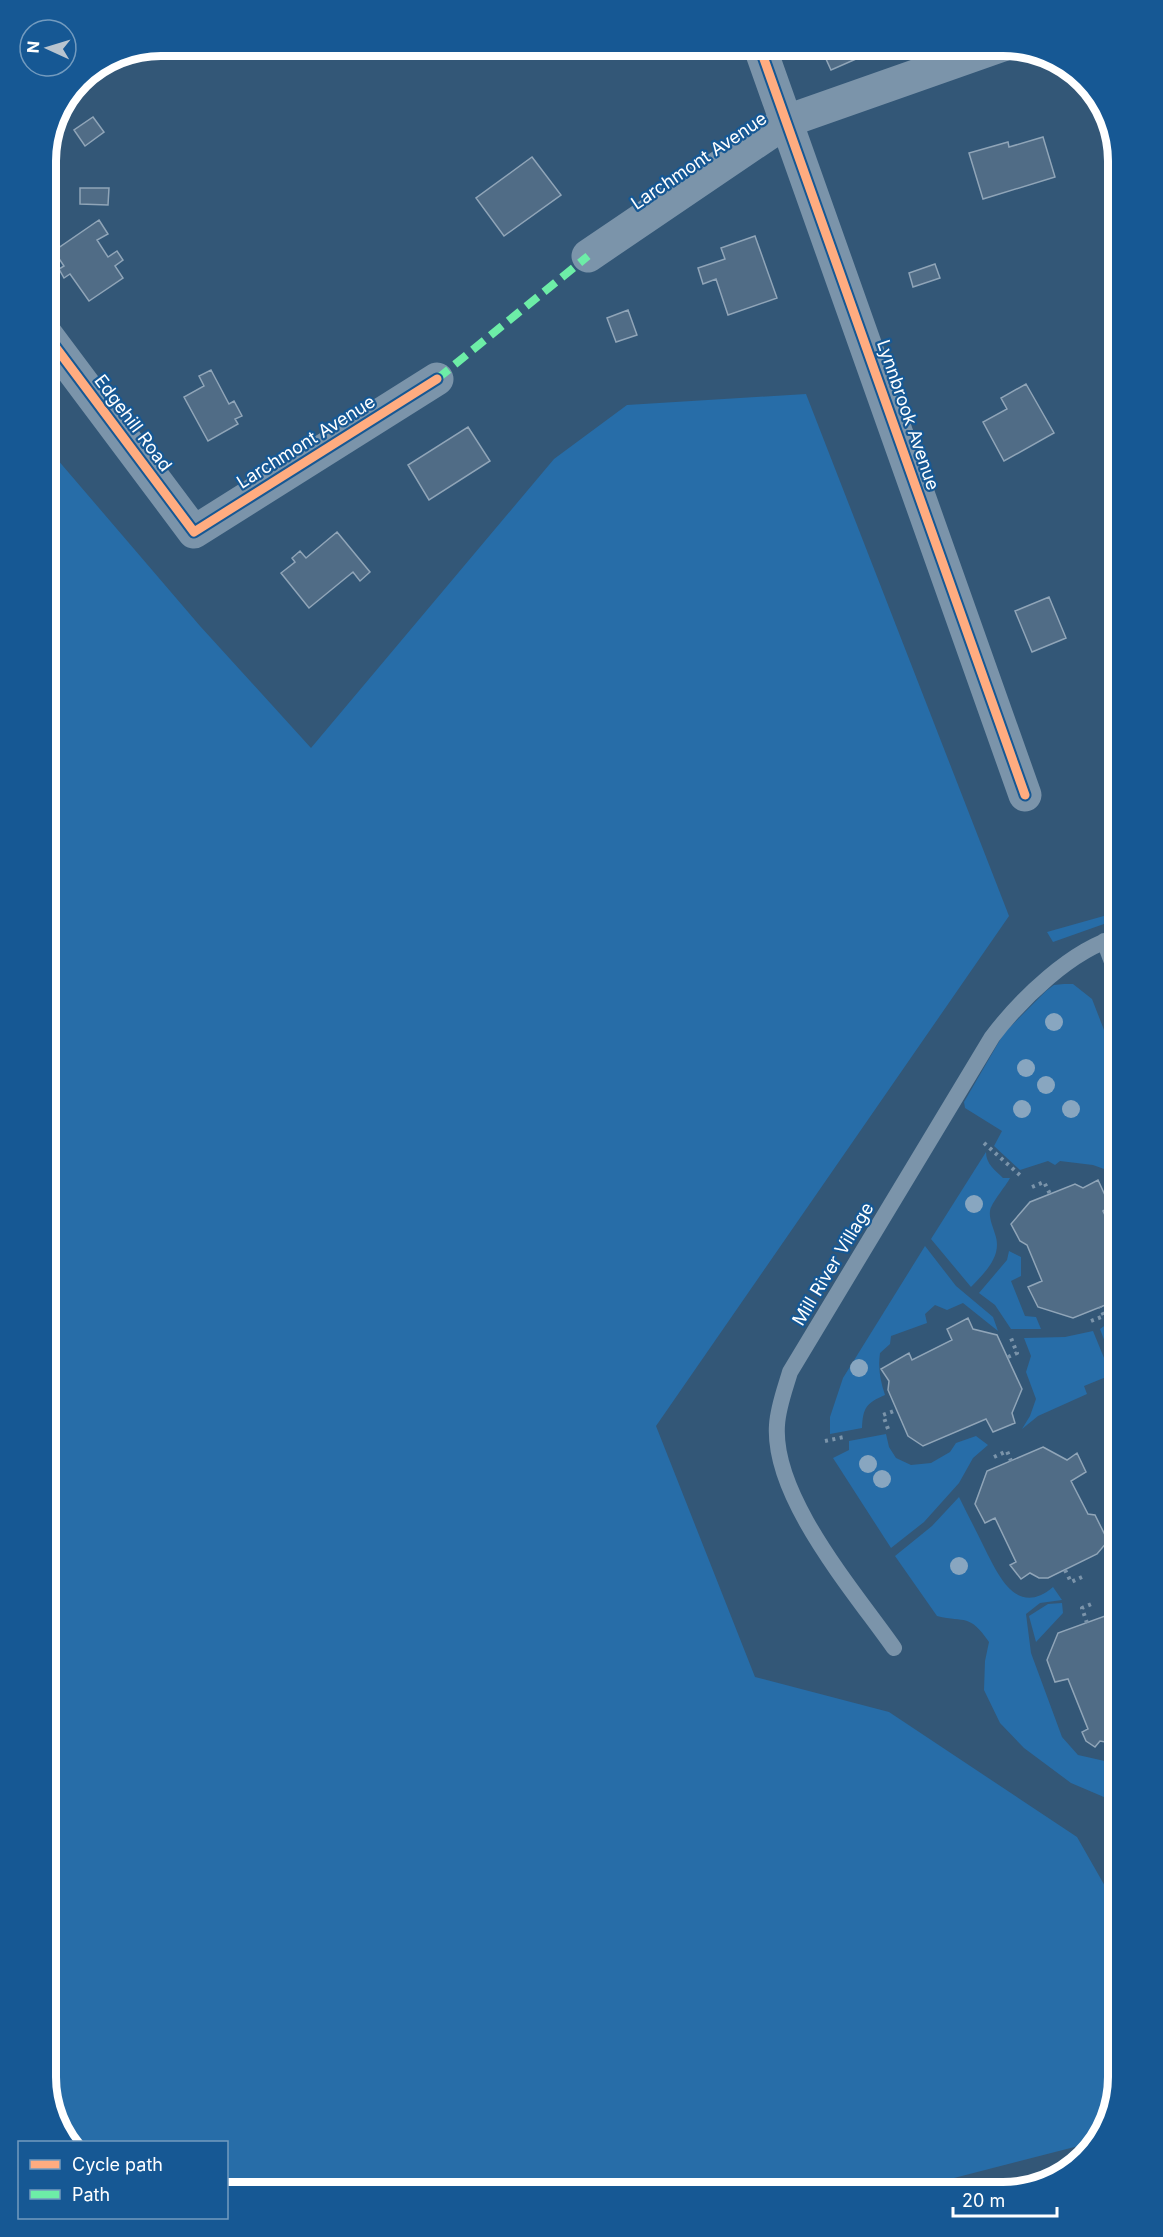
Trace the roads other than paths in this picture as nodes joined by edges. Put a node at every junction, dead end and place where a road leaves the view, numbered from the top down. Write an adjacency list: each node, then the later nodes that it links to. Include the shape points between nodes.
1 (763, 56): 3 (street, Lynnbrook Avenue)
2 (973, 56): 3 (street, Larchmont Avenue)
3 (787, 122): 4 (street, Larchmont Avenue); 8 (street, Lynnbrook Avenue)
4 (588, 256)
5 (56, 348): 7 (street, Edgehill Road)
6 (437, 379): 7 (street, Larchmont Avenue)
7 (194, 532)
8 (1024, 795)
9 (1108, 941): 10 (lane, Mill River Village, via 1039,986 992,1037 787,1381 777,1426 786,1478 818,1540)
10 (894, 1648)

